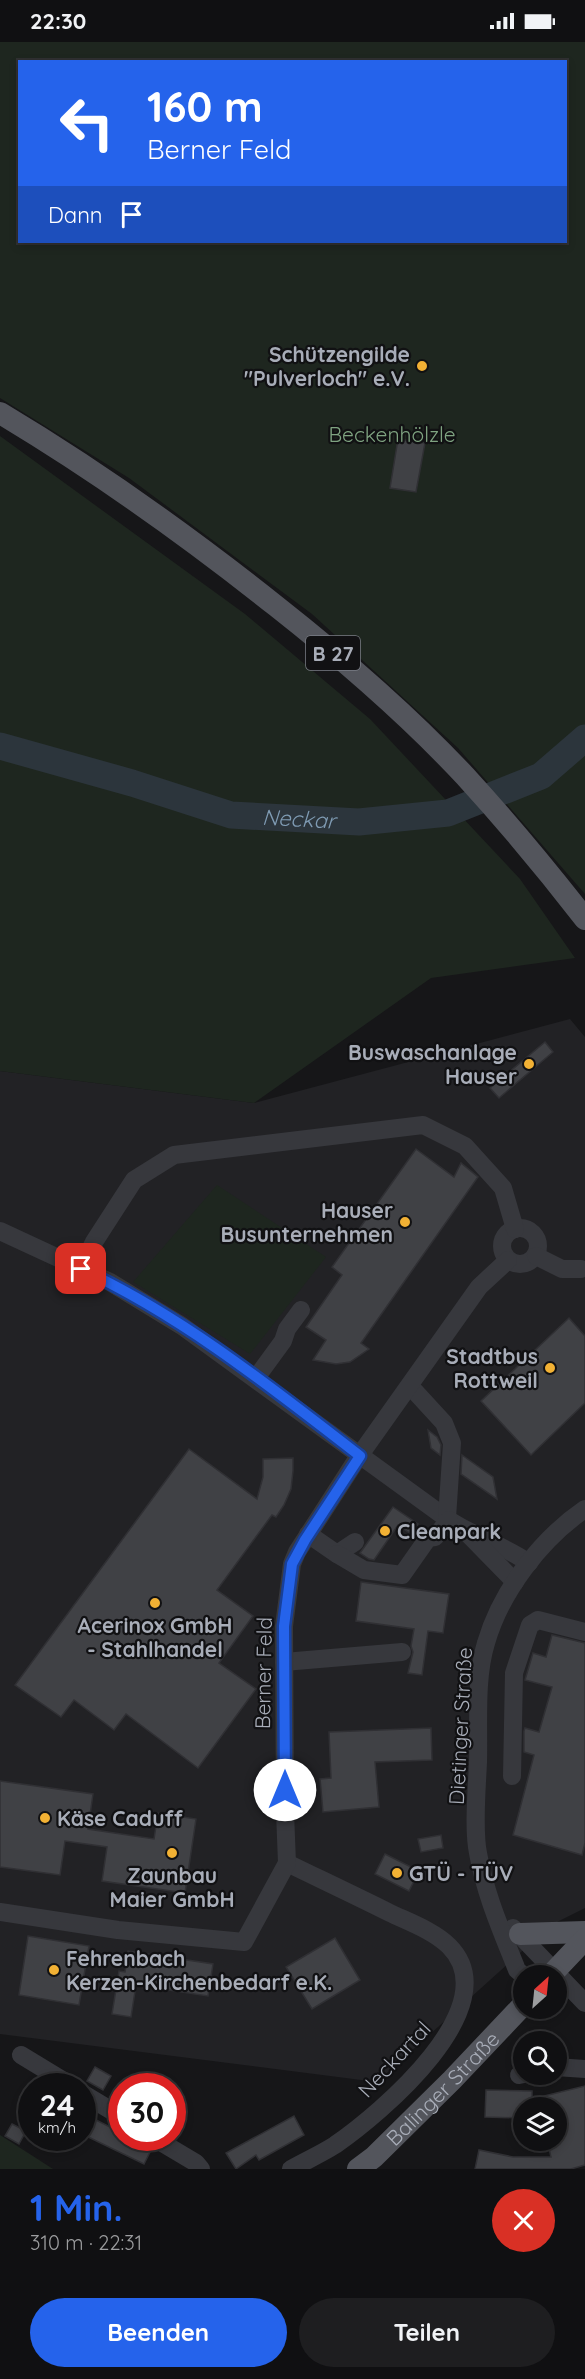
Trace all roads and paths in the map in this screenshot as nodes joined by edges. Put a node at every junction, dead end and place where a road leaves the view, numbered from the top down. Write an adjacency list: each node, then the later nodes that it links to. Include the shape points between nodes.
1 (0, 413): 2 (main road, B 27, via 194,543 357,673 464,775)
2 (582, 915)
3 (516, 1229): 5 (street, via 528,1230 537,1238); 6 (street, via 503,1239 502,1250); 7 (street, via 502,1188 465,1146 423,1125 174,1155 134,1180)
4 (1, 1233): 7 (street)
5 (536, 1256): 6 (street, via 522,1265); 8 (street, via 562,1269)
6 (508, 1260): 11 (street, Berner Feld, via 479,1287)
7 (81, 1269): 10 (street, via 182,1326)
8 (581, 1269)
9 (301, 1310): 10 (street)
10 (256, 1378): 12 (street)
11 (410, 1386): 12 (street, Berner Feld); 14 (street, via 444,1423 452,1443)
12 (360, 1456): 14 (street); 15 (street, Berner Feld)
13 (585, 1509): 18 (street, Dietinger Straße)
14 (453, 1522): 17 (street, via 428,1538 402,1575 364,1570); 18 (street); 19 (street)
15 (308, 1534): 17 (street); 22 (street, Berner Feld, via 292,1564 285,1612)
16 (355, 1542): 17 (street)
17 (337, 1554)
18 (529, 1563): 19 (street, Dietinger Straße)
19 (515, 1582): 25 (street, Dietinger Straße, via 485,1644 480,1683 477,1850)
20 (585, 1632): 23 (street, via 538,1620 530,1625 514,1674)
21 (402, 1652): 22 (street)
22 (284, 1662): 24 (street, Berner Feld)
23 (512, 1776)
24 (287, 1863): 26 (street, via 244,1942 117,1930); 42 (street, Neckartal, via 423,1929 449,1946 466,1981 450,2031 402,2088 333,2146)
25 (492, 1907): 28 (street); 30 (street, Dietinger Straße)
26 (0, 1912)
27 (585, 1932): 28 (main road)
28 (520, 1934): 31 (street)
29 (585, 1939): 32 (main road)
30 (515, 1965)
31 (546, 1965)
32 (561, 1965)
33 (567, 1986): 34 (street)
34 (585, 2003)
35 (513, 2016): 43 (main road, Balinger Straße, via 445,2088)
36 (21, 2055): 39 (street)
37 (567, 2068): 38 (street)
38 (585, 2069)
39 (51, 2073)
40 (176, 2151): 41 (street)
41 (201, 2169)
42 (291, 2169)
43 (358, 2169)

